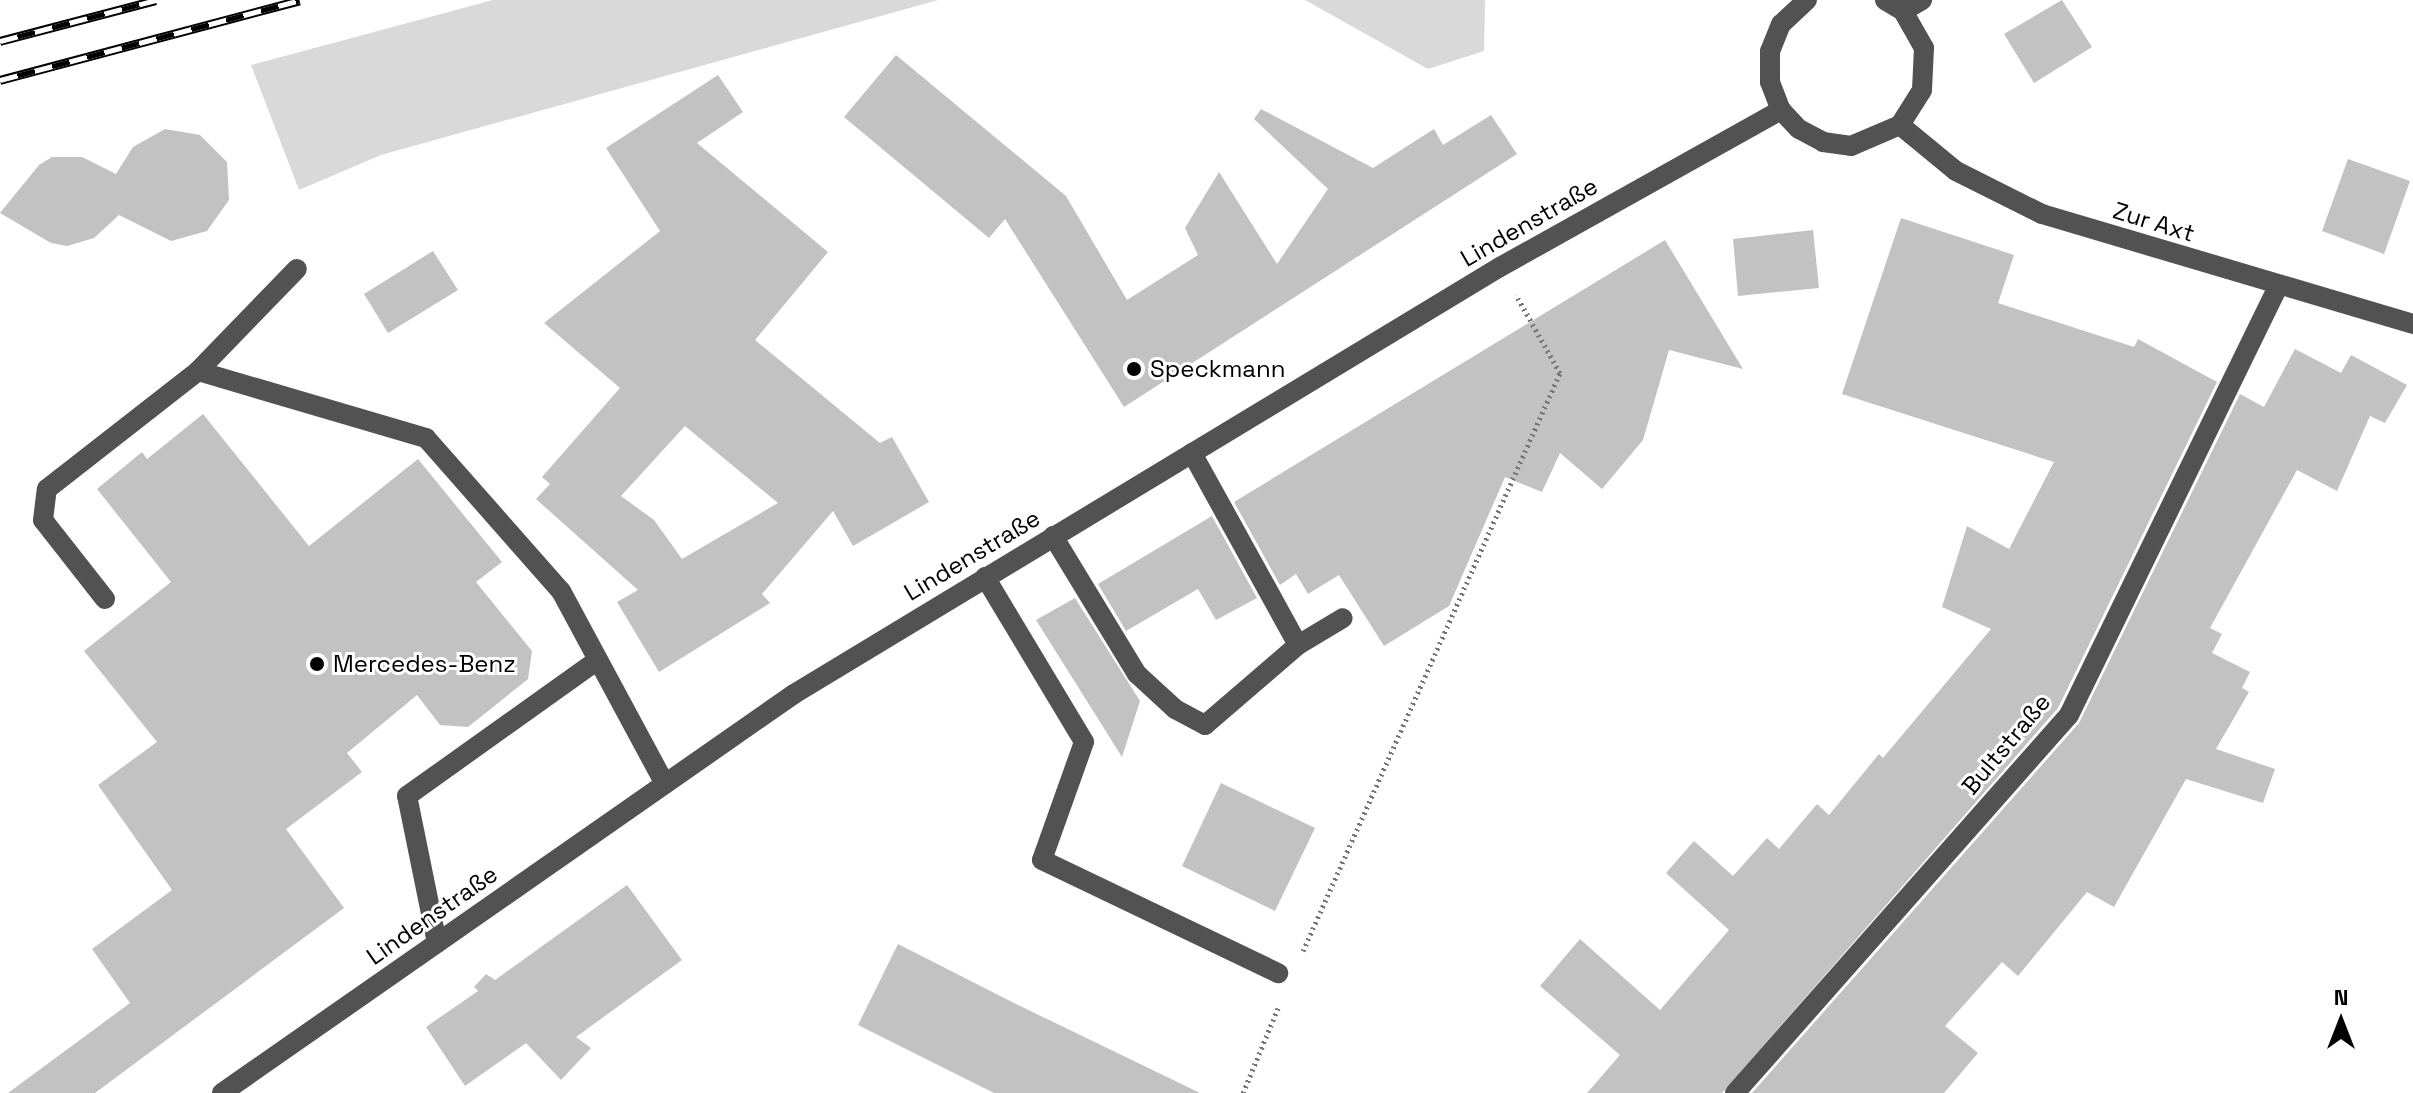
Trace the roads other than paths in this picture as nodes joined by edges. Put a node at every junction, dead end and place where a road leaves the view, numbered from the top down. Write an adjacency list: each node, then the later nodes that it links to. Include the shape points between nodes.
1 (1885, 0): 4 (street)
2 (1922, 0): 4 (street)
3 (1804, 1): 5 (street, via 1781,24 1770,51 1770,82)
4 (1903, 11): 6 (street, via 1924,48 1922,90)
5 (1781, 110): 6 (street, via 1799,129 1823,142 1851,146); 11 (street, Lindenstraße, via 1500,267)
6 (1900, 125): 8 (street, Zur Axt, via 1956,171 2042,214)
7 (297, 269): 10 (street)
8 (2277, 288): 9 (street, Zur Axt); 22 (street, Bultstraße, via 2069,715)
9 (2413, 324)
10 (198, 371): 14 (street, via 47,489 43,520); 17 (street, via 426,438 561,591)
11 (1192, 453): 12 (street, Lindenstraße); 16 (street)
12 (1053, 536): 13 (street, Lindenstraße); 16 (street, via 1137,674 1175,709 1205,725)
13 (985, 577): 18 (street, Lindenstraße, via 794,694); 20 (street, via 1084,742 1042,860)
14 (105, 599)
15 (1343, 618): 16 (street)
16 (1298, 645)
17 (598, 660): 18 (street); 19 (street, via 407,796)
18 (665, 784): 19 (street, Lindenstraße)
19 (437, 943): 21 (street, Lindenstraße)
20 (1287, 970)
21 (222, 1093)
22 (1735, 1093)

